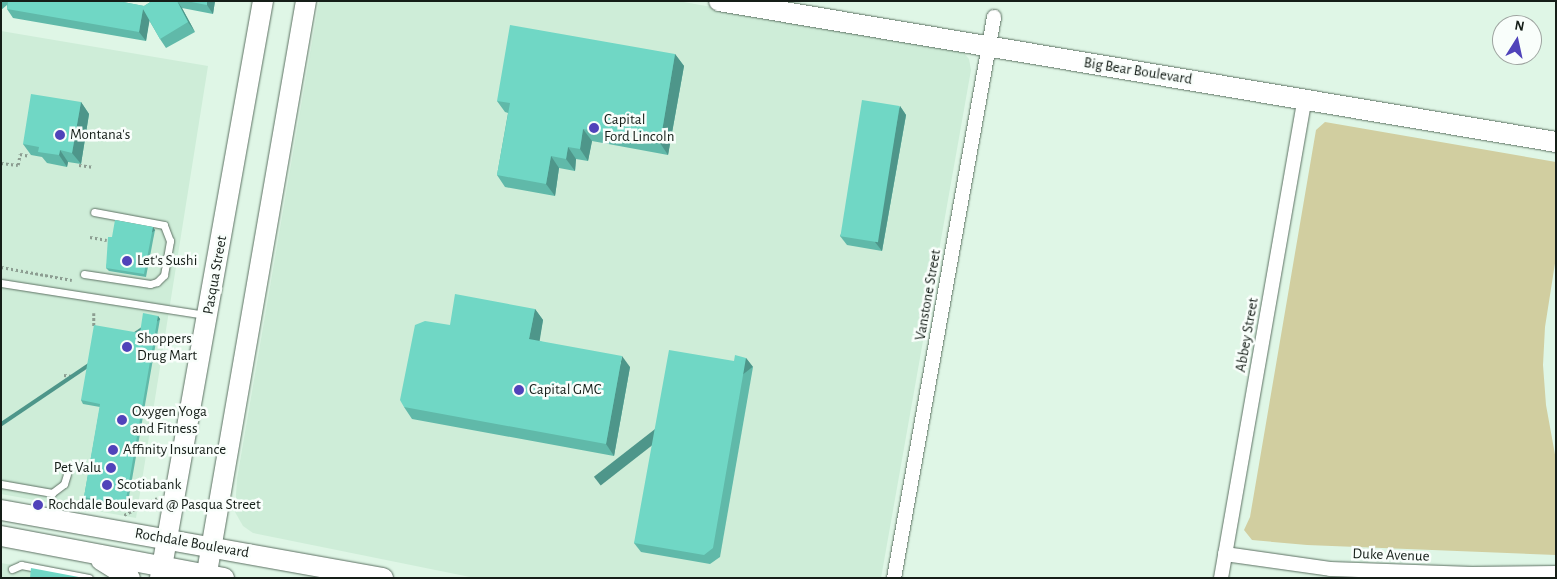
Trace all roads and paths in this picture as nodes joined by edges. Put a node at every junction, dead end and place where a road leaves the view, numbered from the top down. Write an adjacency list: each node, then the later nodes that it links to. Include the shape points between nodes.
1 (264, 1): 22 (main road, Pasqua Street)
2 (306, 1): 33 (main road)
3 (719, 1): 5 (main road, Big Bear Boulevard)
4 (994, 17): 5 (street, Vanstone Street)
5 (990, 48): 6 (main road, Big Bear Boulevard); 43 (street, Vanstone Street)
6 (1305, 98): 7 (main road, Big Bear Boulevard); 35 (street, Abbey Street)
7 (1556, 142)
8 (27, 148): 9 (path)
9 (26, 156): 10 (path); 11 (path, via 20,154 18,165)
10 (30, 156)
11 (1, 163)
12 (79, 165): 13 (path)
13 (94, 167)
14 (94, 212): 18 (lane, via 164,225 170,241 164,275 157,282 150,284)
15 (90, 237): 16 (path)
16 (108, 240)
17 (1, 267): 19 (path)
18 (84, 274)
19 (72, 280)
20 (1, 283): 22 (lane)
21 (94, 313): 23 (path)
22 (207, 316): 32 (main road, Pasqua Street)
23 (94, 331)
24 (64, 375): 25 (path)
25 (72, 376)
26 (67, 474): 27 (lane, via 64,484 52,493)
27 (1, 484)
28 (158, 505): 30 (path, via 159,497)
29 (1, 510): 32 (main road, Rochdale Boulevard)
30 (120, 517)
31 (1, 536): 34 (main road, Rochdale Boulevard)
32 (166, 539): 33 (main road, Rochdale Boulevard); 37 (main road, Pasqua Street)
33 (212, 547): 39 (main road); 42 (main road, Rochdale Boulevard)
34 (79, 550): 37 (main road, Rochdale Boulevard); 41 (main road)
35 (1225, 554): 38 (street, Duke Avenue, via 1330,568 1472,574); 44 (street, Abbey Street)
36 (12, 569): 40 (lane, via 21,565)
37 (161, 572): 39 (main road, Rochdale Boulevard)
38 (1556, 573)
39 (212, 577)
40 (89, 578)
41 (130, 578)
42 (383, 578)
43 (894, 578)
44 (1221, 578)

